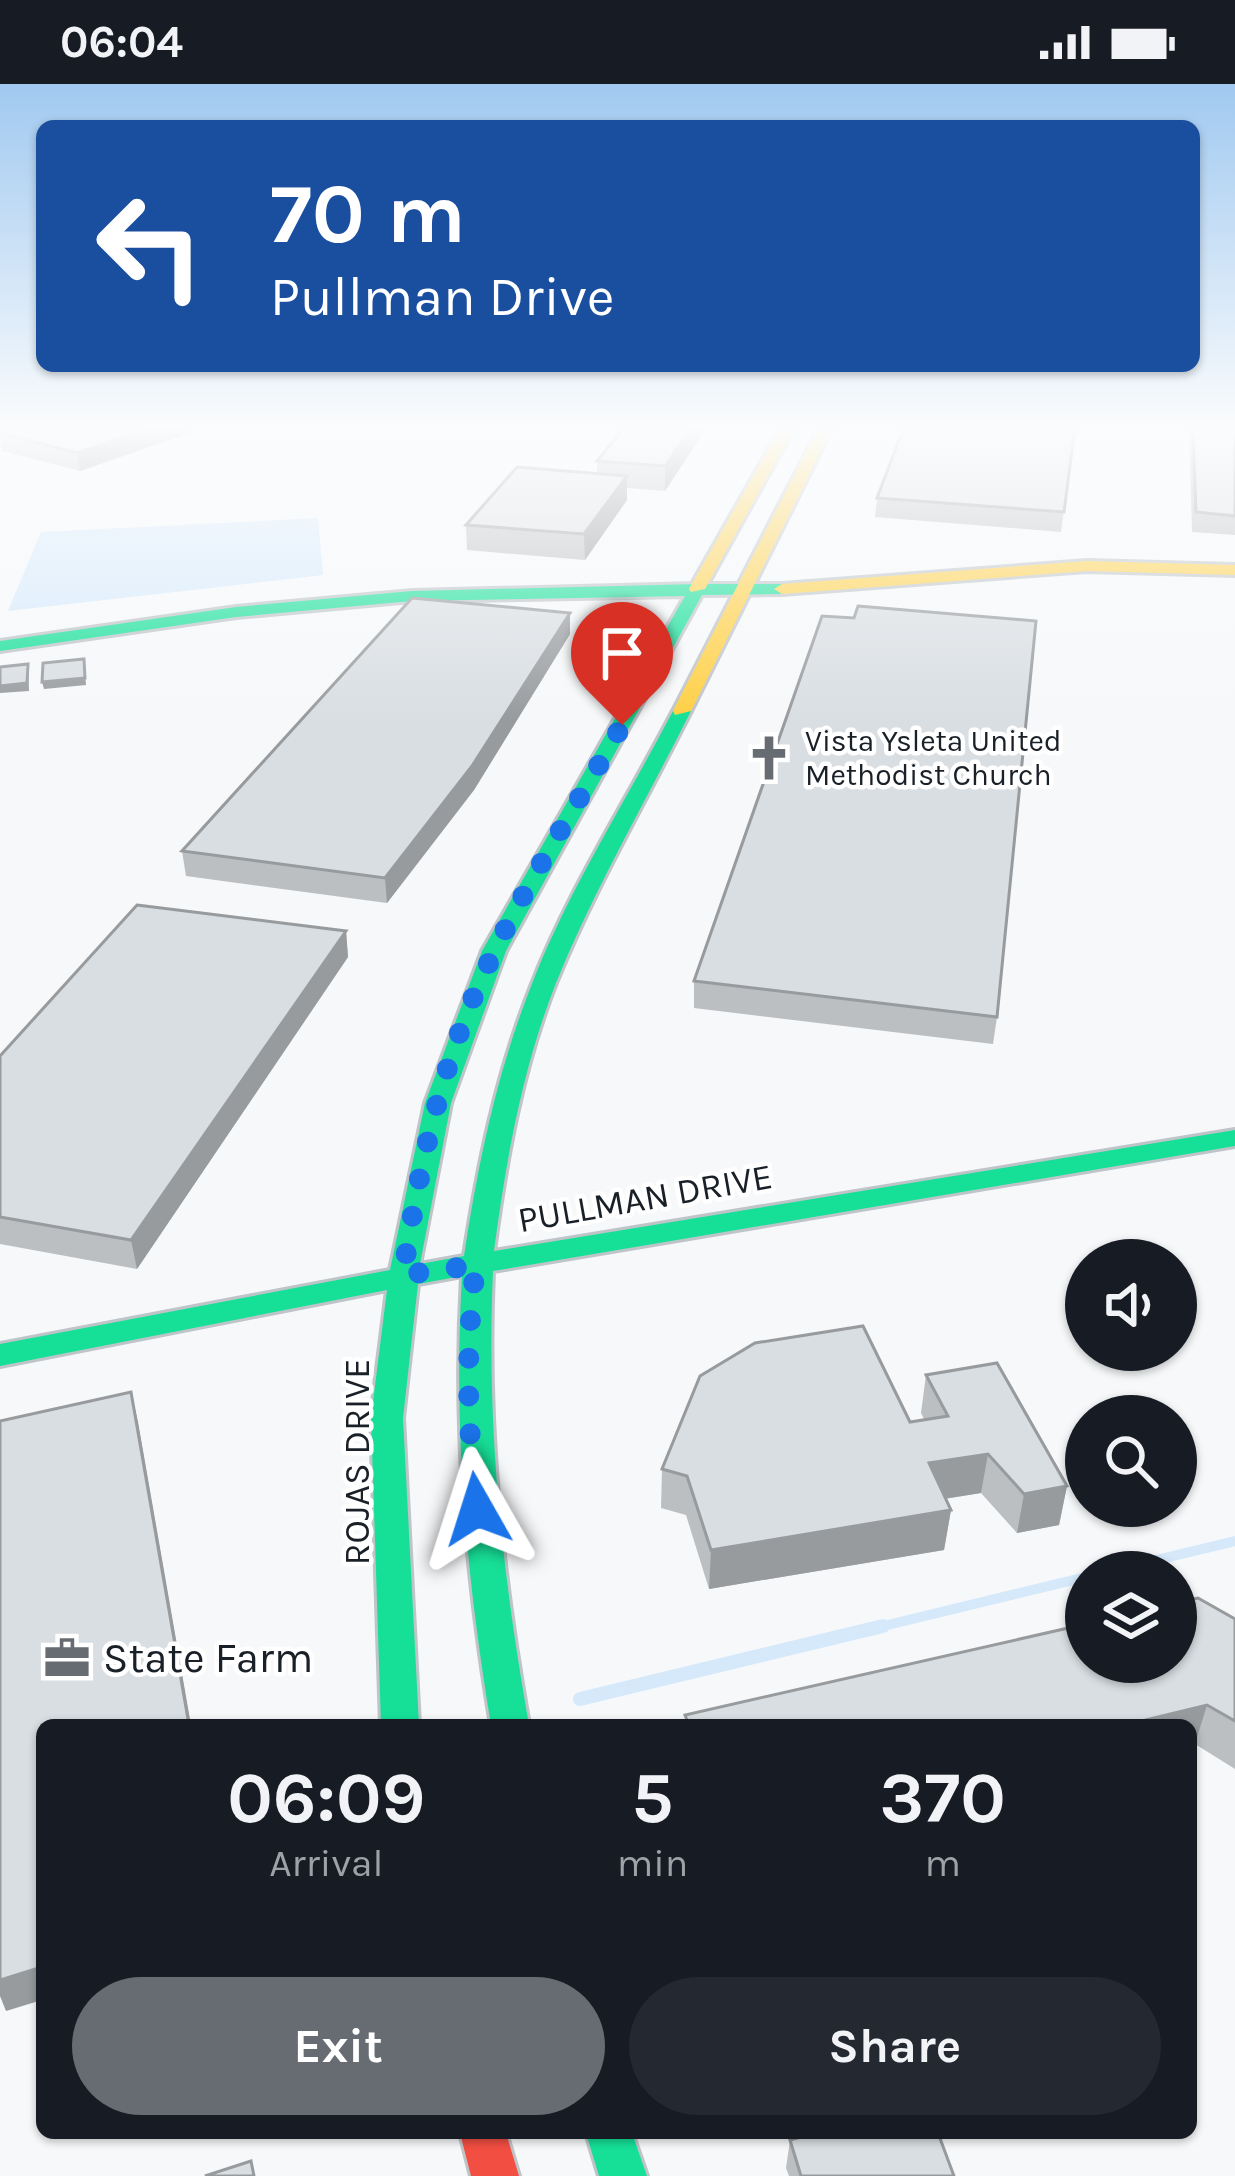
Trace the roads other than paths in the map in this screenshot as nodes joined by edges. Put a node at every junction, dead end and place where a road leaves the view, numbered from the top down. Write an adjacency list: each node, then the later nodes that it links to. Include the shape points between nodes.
1 (735, 525): 5 (main road, ROJAS DRIVE)
2 (777, 525): 4 (main road)
3 (1235, 570): 4 (main road, via 1087,566)
4 (745, 588): 5 (main road); 8 (main road, via 540,993 506,1100)
5 (699, 590): 6 (main road, via 403,596); 9 (main road, ROJAS DRIVE, via 478,987 438,1103)
6 (0, 646)
7 (1235, 1138): 8 (main road, PULLMAN DRIVE)
8 (476, 1265): 9 (main road, PULLMAN DRIVE); 12 (main road, via 468,1322 471,1465)
9 (403, 1275): 10 (main road, PULLMAN DRIVE); 11 (main road, ROJAS DRIVE, via 387,1418)
10 (0, 1355)
11 (400, 1719)
12 (509, 1719)
13 (485, 2139): 15 (main road)
14 (611, 2139): 16 (main road)
15 (495, 2176)
16 (623, 2176)

